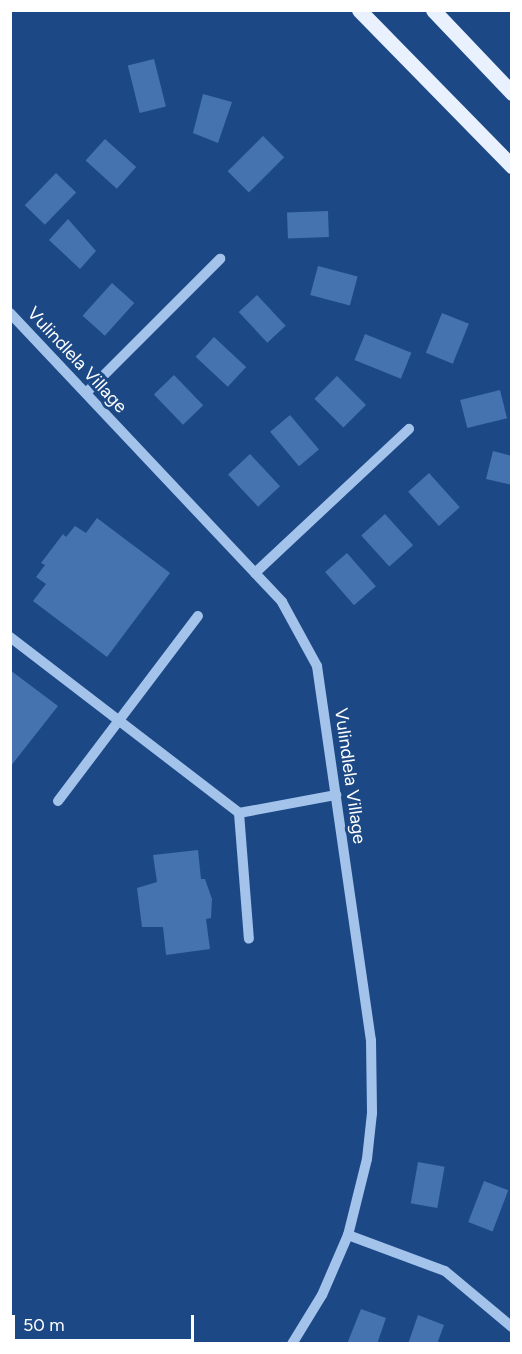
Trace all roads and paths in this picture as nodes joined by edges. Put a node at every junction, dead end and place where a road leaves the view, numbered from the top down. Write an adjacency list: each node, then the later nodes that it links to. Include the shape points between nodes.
1 (359, 10): 4 (main road)
2 (433, 10): 3 (main road)
3 (512, 93)
4 (512, 166)
5 (220, 260): 7 (street)
6 (10, 312): 7 (street, Vulindlela Village)
7 (86, 393): 9 (street, Vulindlela Village)
8 (409, 429): 9 (street)
9 (255, 573): 13 (street, Vulindlela Village, via 297,621 317,666)
10 (198, 616): 12 (street)
11 (10, 637): 12 (street)
12 (117, 719): 14 (street); 15 (street)
13 (336, 795): 15 (street); 17 (street, Vulindlela Village, via 373,1075 367,1159)
14 (58, 801)
15 (239, 813): 16 (street)
16 (249, 939)
17 (348, 1235): 18 (street, via 445,1271); 19 (street, Vulindlela Village, via 322,1295)
18 (512, 1327)
19 (292, 1344)

